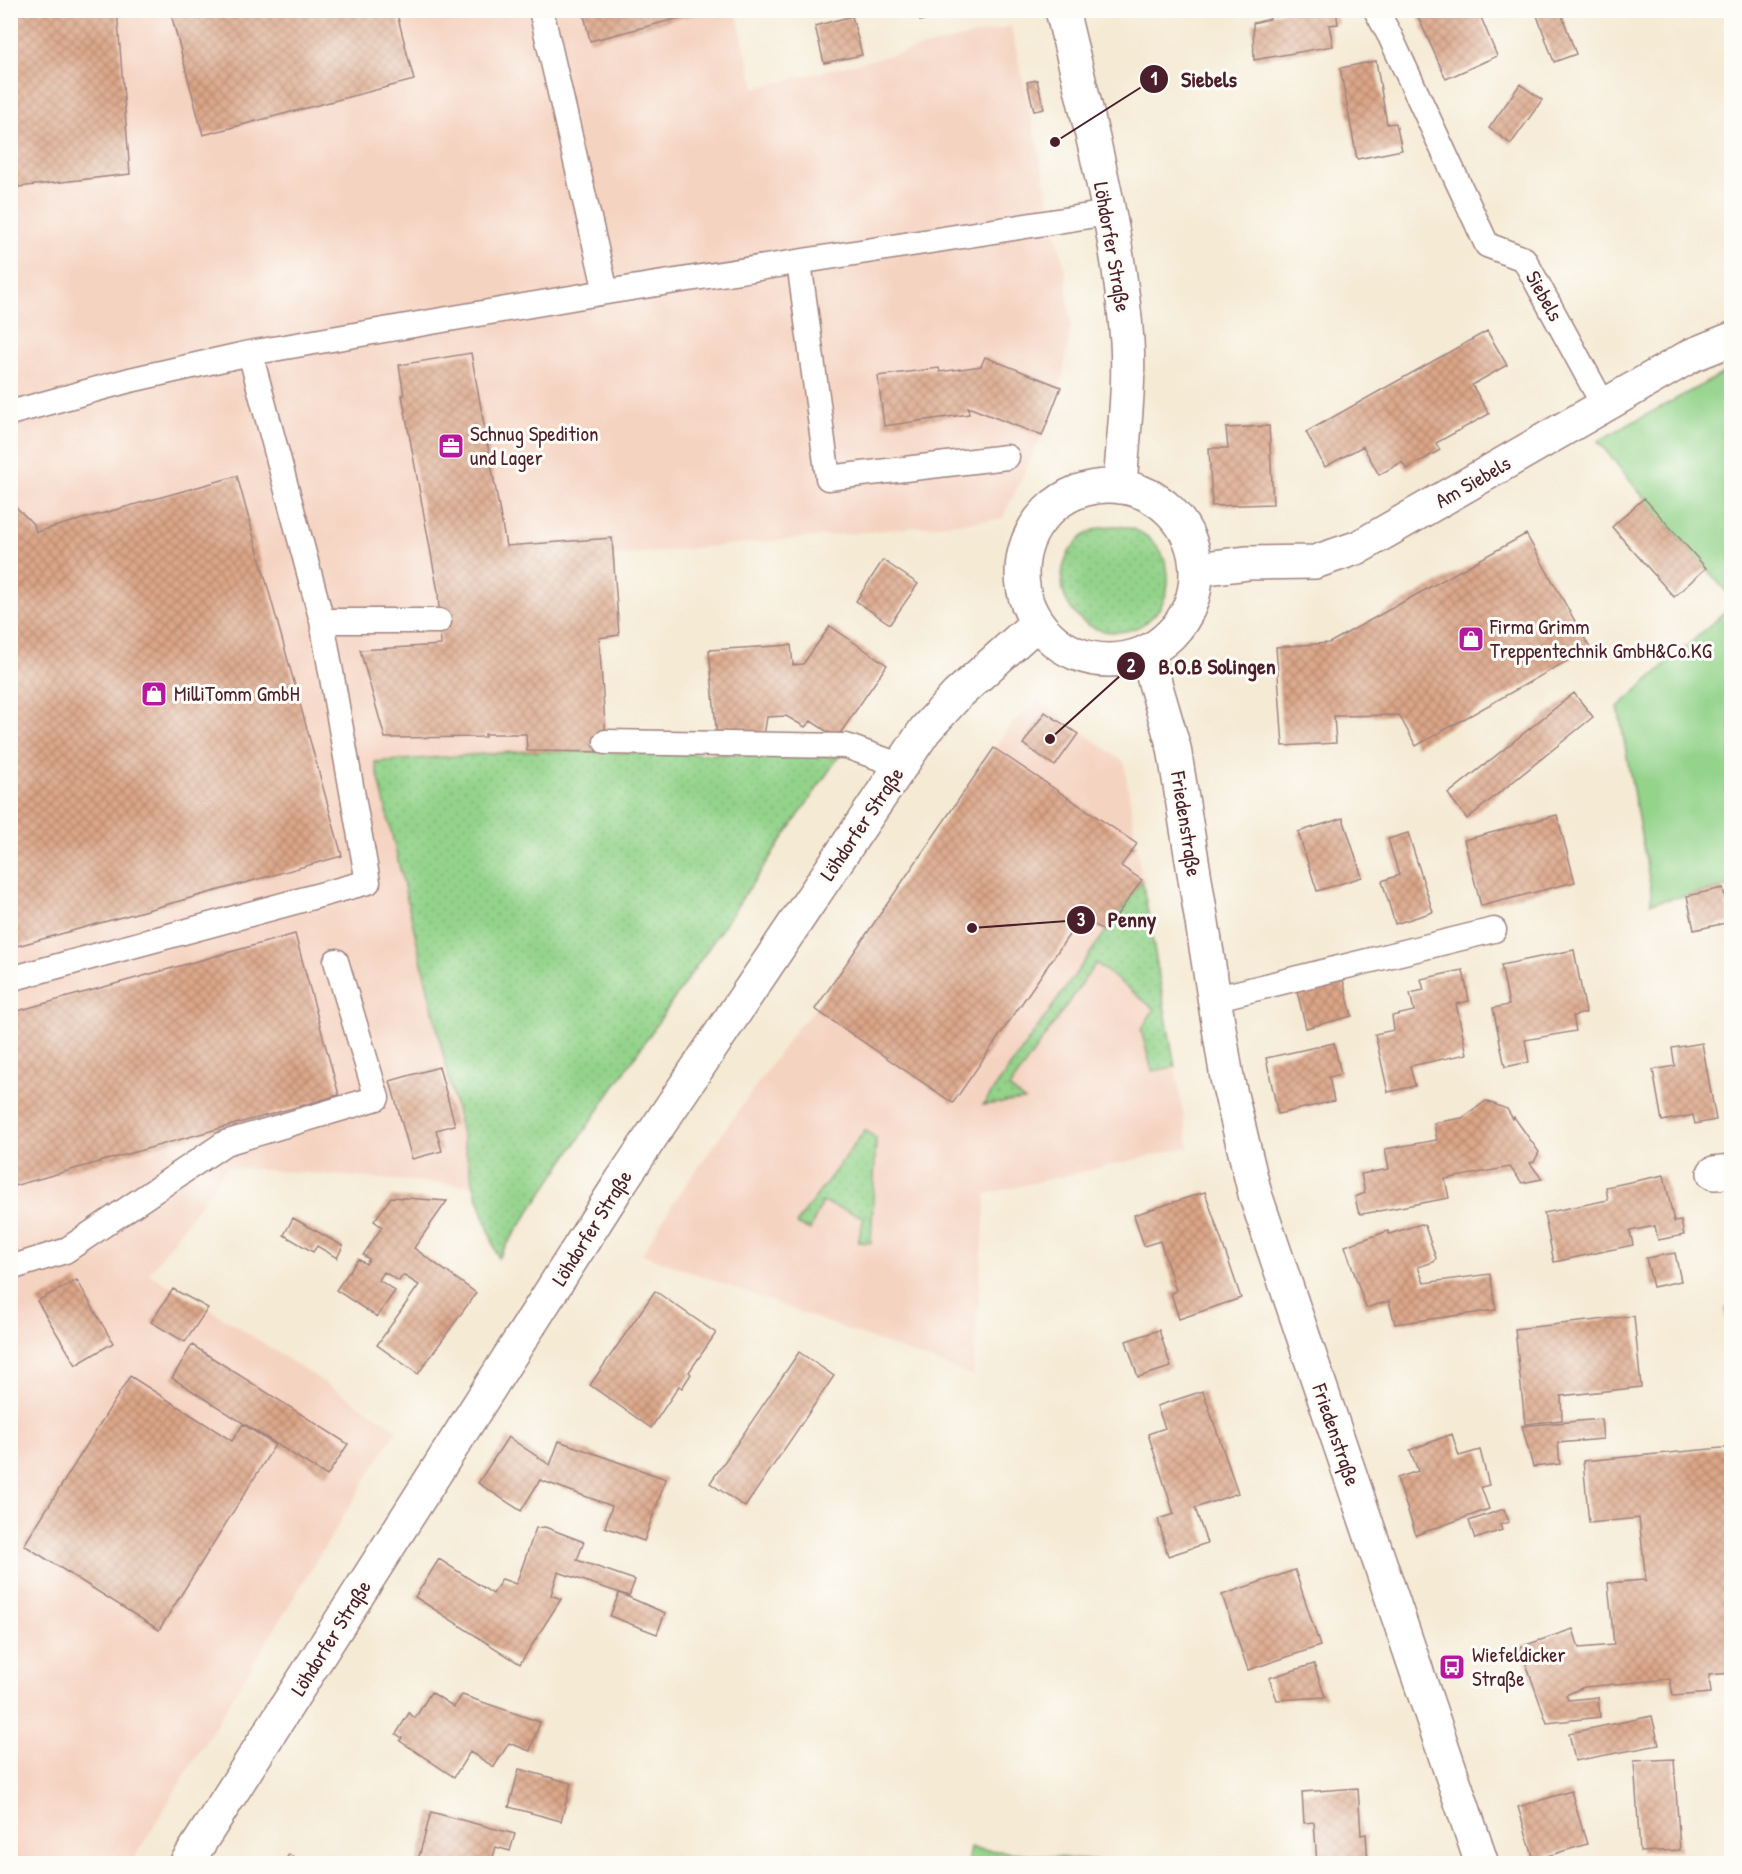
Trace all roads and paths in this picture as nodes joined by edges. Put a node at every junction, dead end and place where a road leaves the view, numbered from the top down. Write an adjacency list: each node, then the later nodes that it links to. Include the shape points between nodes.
1 (541, 10): 6 (lane)
2 (1062, 10): 4 (main road, Löhdorfer Straße)
3 (1376, 10): 9 (lane, Siebels, via 1487,245 1524,259)
4 (1108, 213): 5 (lane); 12 (main road, Löhdorfer Straße, via 1127,342 1128,394)
5 (799, 262): 6 (lane); 11 (lane, via 828,478)
6 (606, 292): 8 (lane)
7 (1731, 339): 9 (main road, Am Siebels, via 1692,355)
8 (250, 352): 10 (lane); 14 (lane)
9 (1604, 405): 13 (main road, Am Siebels, via 1386,533 1338,555 1315,562)
10 (10, 413)
11 (1008, 457)
12 (1120, 487): 13 (main road, via 1149,496 1173,515 1190,541); 16 (main road, via 1091,488 1065,499 1042,517 1028,541 1022,569 1025,597)
13 (1197, 569): 17 (main road, via 1196,589 1173,632)
14 (322, 621): 15 (lane); 22 (lane, via 368,882)
15 (439, 621)
16 (1037, 623): 17 (main road, via 1058,645 1086,657 1117,660); 19 (main road, Löhdorfer Straße, via 957,695 925,730)
17 (1146, 652): 23 (main road, Friedenstraße, via 1174,748)
18 (606, 742): 19 (lane, via 846,746)
19 (902, 766): 25 (main road, Löhdorfer Straße, via 622,1180)
20 (1494, 930): 23 (lane)
21 (336, 961): 24 (lane, via 377,1098 225,1143 65,1251)
22 (10, 979)
23 (1213, 999): 26 (main road, Friedenstraße, via 1233,1108 1255,1194)
24 (10, 1268)
25 (186, 1863)
26 (1482, 1863)

